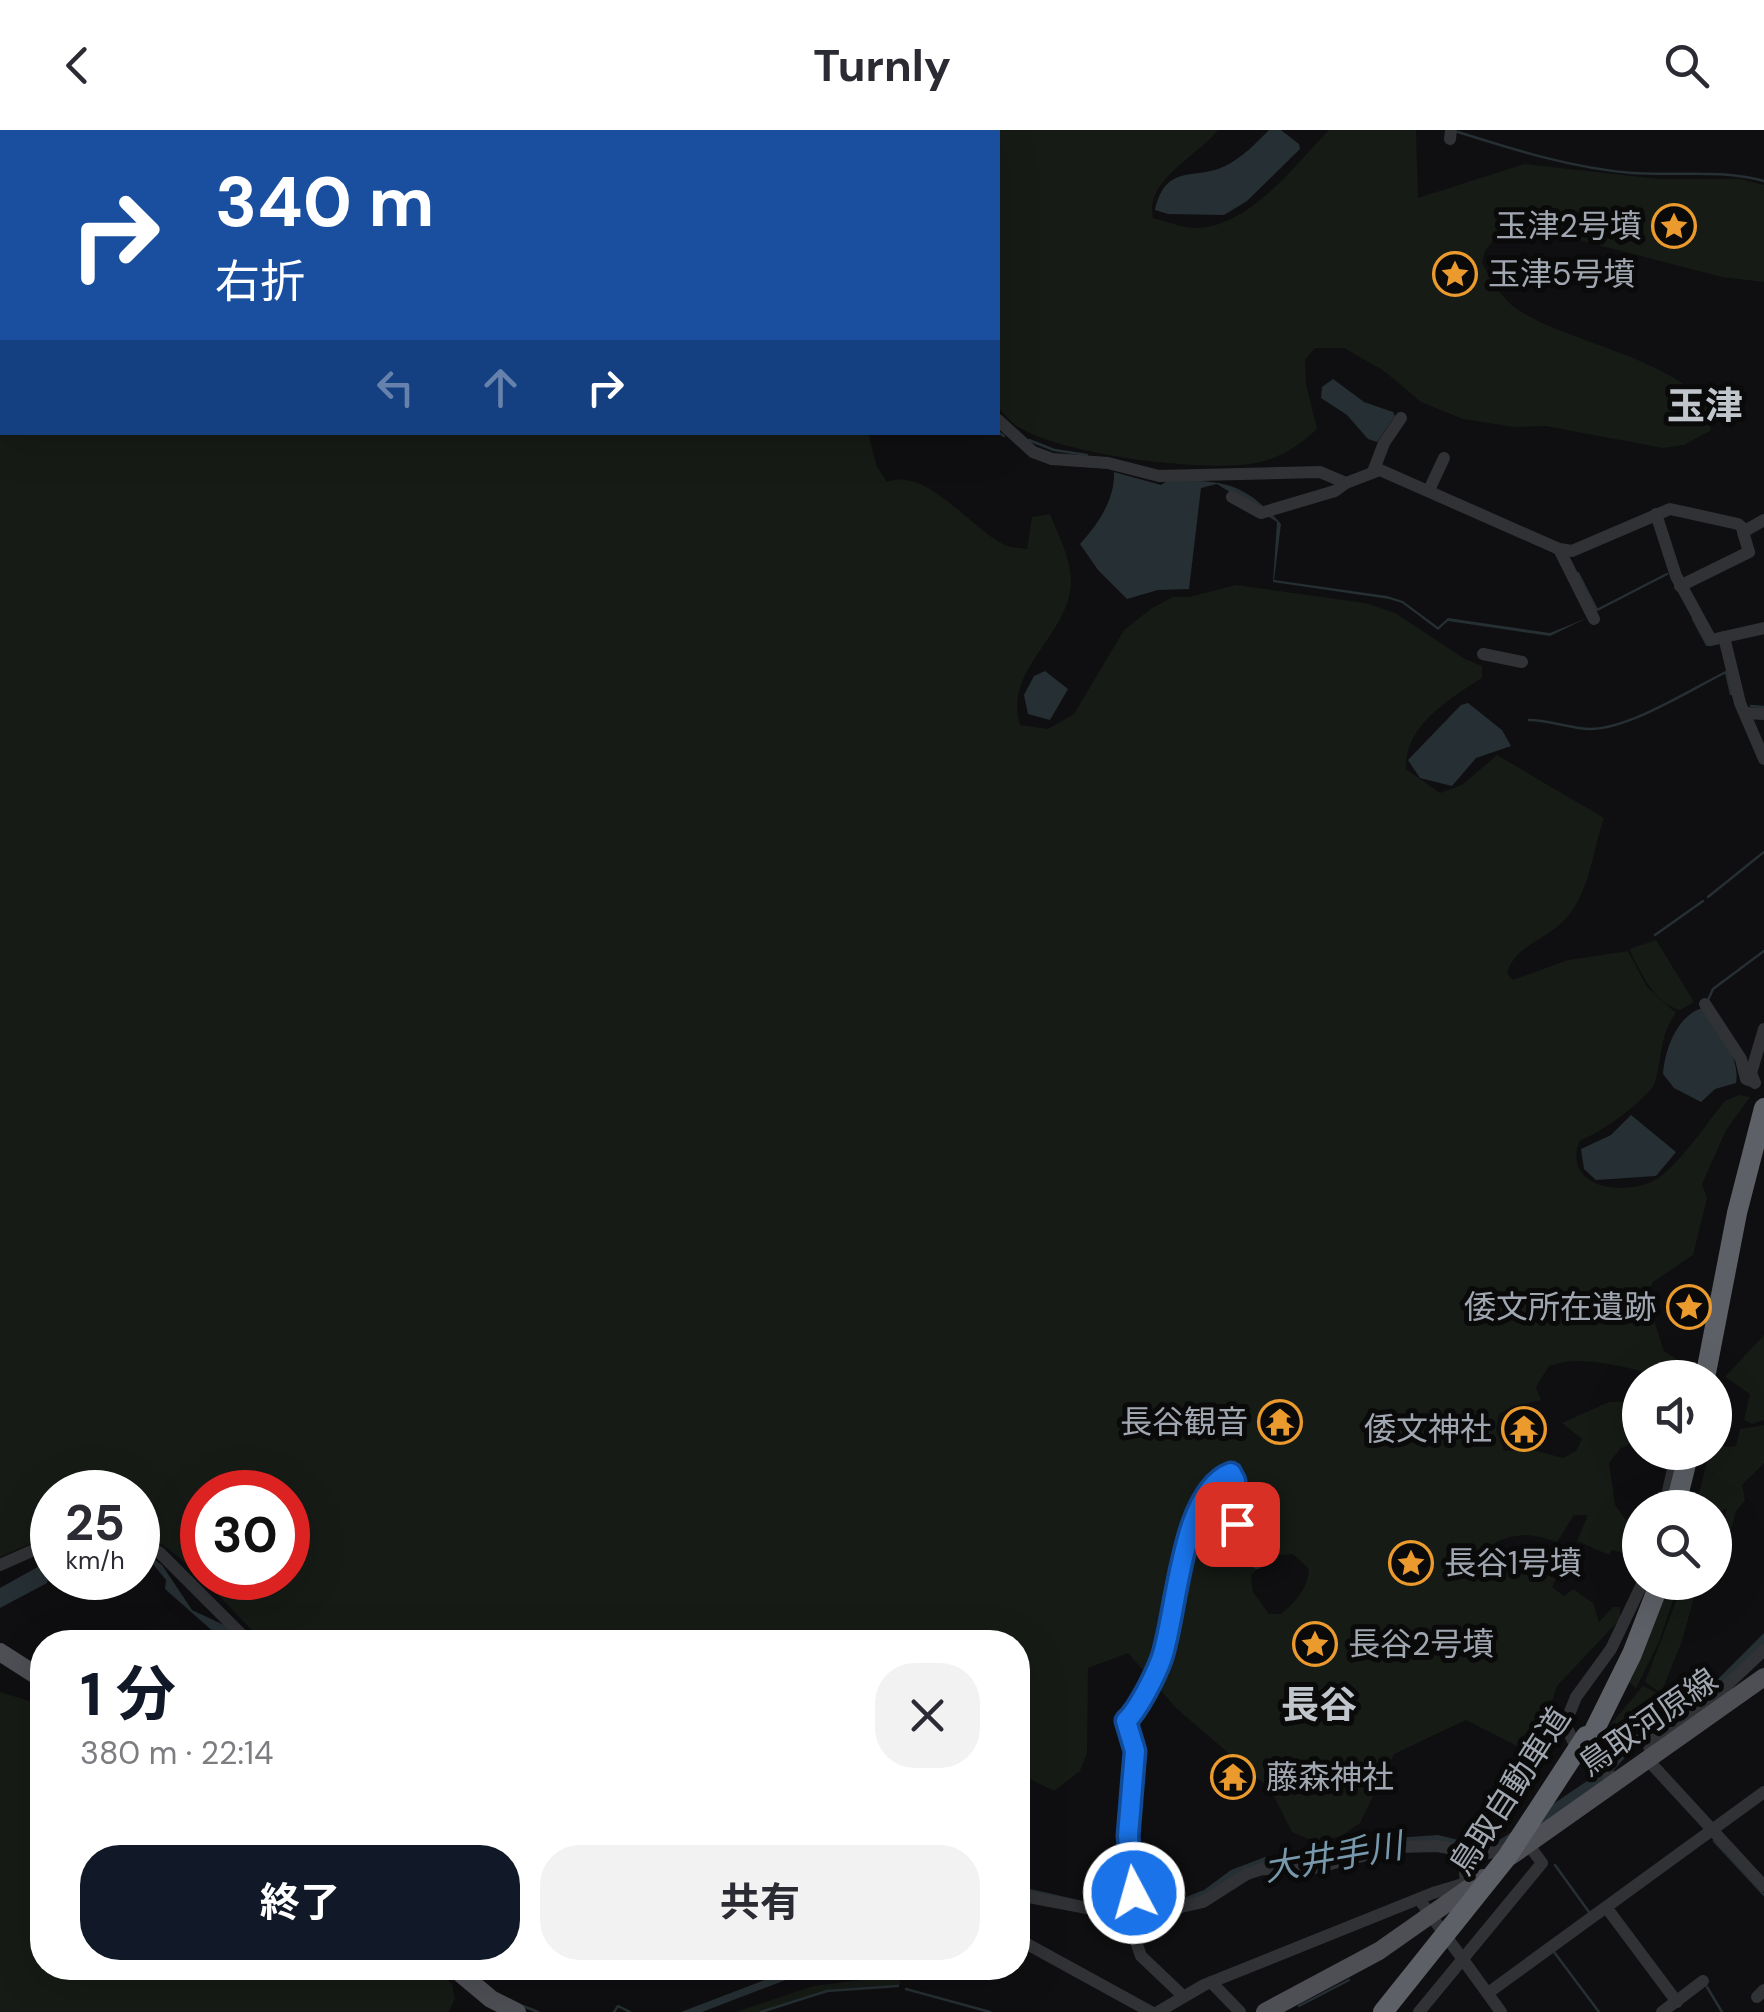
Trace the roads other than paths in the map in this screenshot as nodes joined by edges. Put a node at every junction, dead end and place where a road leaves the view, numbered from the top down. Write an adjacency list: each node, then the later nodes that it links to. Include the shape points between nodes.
1 (1401, 418): 4 (street, via 1371,456)
2 (1000, 422): 5 (street, via 1033,452 1052,459 1108,462 1158,476 1320,472)
3 (1444, 458): 6 (street)
4 (1373, 472): 5 (street); 6 (street)
5 (1346, 483): 7 (street, via 1261,513)
6 (1429, 490): 11 (street)
7 (1232, 497)
8 (1656, 514): 10 (street, via 1683,510); 11 (street, via 1572,551); 12 (street)
9 (1764, 520): 10 (street)
10 (1746, 530): 12 (street, via 1749,552)
11 (1560, 549): 13 (street)
12 (1680, 586): 15 (street, via 1711,640)
13 (1594, 619)
14 (1764, 628): 15 (street)
15 (1724, 637): 18 (street)
16 (1482, 654): 17 (street)
17 (1522, 662)
18 (1745, 713): 19 (street); 20 (street)
19 (1764, 714)
20 (1764, 759)
21 (1704, 1004): 22 (street, via 1741,1059 1746,1080 1754,1082)
22 (1764, 1029)
23 (1764, 1108): 25 (highway)
24 (1764, 1133): 26 (highway)
25 (1711, 1360)
26 (1712, 1360)
27 (1252, 1522): 48 (street, via 1257,1563 1238,1544 1235,1481 1226,1474 1207,1497 1188,1541 1161,1661 1134,1713 1124,1718 1135,1751 1128,1836)
28 (30, 1552): 30 (street)
29 (160, 1553): 33 (street)
30 (0, 1565)
31 (1635, 1600): 39 (street, via 1568,1712 1568,1736)
32 (1650, 1600): 63 (highway, 鳥取自動車道, bridge, via 1632,1654 1553,1802)
33 (237, 1630)
34 (1764, 1650): 38 (street, via 1646,1742)
35 (0, 1652): 36 (main road)
36 (30, 1671)
37 (1764, 1677): 38 (main road, 鳥取河原線)
38 (1650, 1756): 39 (main road, 鳥取河原線); 41 (street)
39 (1610, 1774): 42 (main road, 鳥取河原線)
40 (1764, 1792): 41 (street)
41 (1712, 1829): 45 (street); 49 (street)
42 (1528, 1844): 43 (street); 44 (main road, 鳥取河原線); 52 (street, via 1542,1863)
43 (1463, 1852): 44 (street); 48 (street, via 1399,1848 1306,1870 1262,1869 1202,1901)
44 (1475, 1880): 47 (street); 50 (main road, 鳥取河原線)
45 (1764, 1886)
46 (1030, 1897): 48 (street, via 1087,1908)
47 (1419, 1898): 50 (street); 54 (street)
48 (1134, 1906): 57 (street, via 1142,1956)
49 (1606, 1907): 56 (street); 58 (street)
50 (1432, 1916): 52 (street); 62 (main road, 鳥取河原線)
51 (1030, 1945): 60 (street)
52 (1463, 1960): 56 (street); 64 (street)
53 (468, 1980): 59 (main road)
54 (1211, 1982): 57 (street); 61 (street)
55 (1703, 1982): 58 (street)
56 (1488, 1994): 65 (street)
57 (1182, 1995): 60 (street)
58 (1677, 2002): 66 (street)
59 (517, 2012)
60 (1155, 2012)
61 (1240, 2012)
62 (1266, 2012)
63 (1387, 2012)
64 (1419, 2012)
65 (1501, 2012)
66 (1662, 2012)

